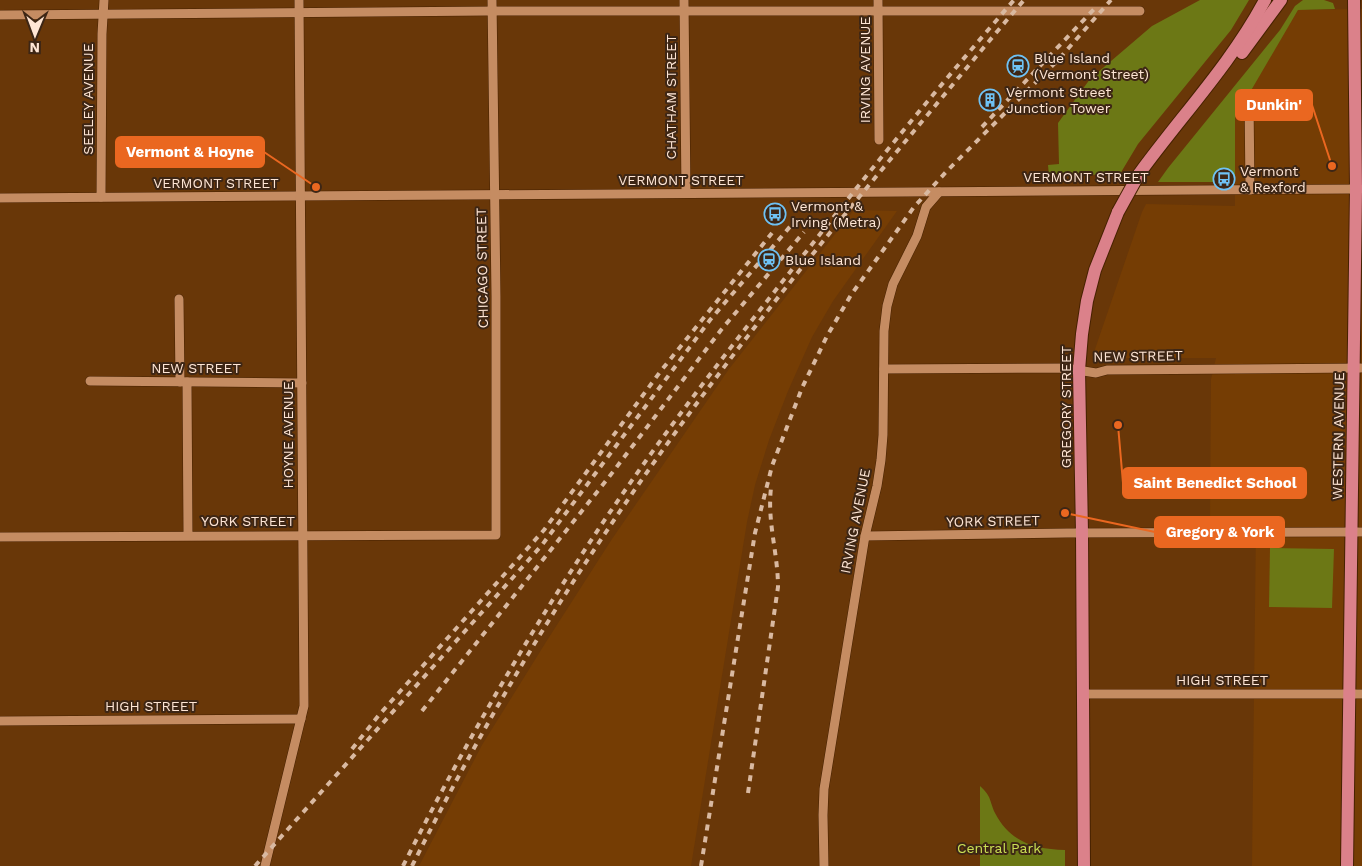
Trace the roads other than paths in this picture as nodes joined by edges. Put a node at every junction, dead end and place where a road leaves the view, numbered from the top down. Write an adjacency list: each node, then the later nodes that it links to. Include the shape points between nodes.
1 (104, 0): 14 (street, SEELEY AVENUE)
2 (299, 0): 12 (street, HOYNE AVENUE)
3 (492, 0): 9 (street, CHICAGO STREET)
4 (684, 0): 13 (street, CHATHAM STREET)
5 (878, 0): 10 (street, IRVING AVENUE)
6 (1265, 0): 16 (main road, GREGORY STREET, via 1242,39)
7 (1281, 0): 16 (main road, via 1238,57)
8 (1356, 2): 19 (main road, WESTERN AVENUE)
9 (492, 11): 12 (street); 13 (street); 23 (street, CHICAGO STREET)
10 (878, 11): 11 (street); 13 (street); 18 (street, IRVING AVENUE)
11 (1140, 11)
12 (299, 12): 14 (street); 24 (street, HOYNE AVENUE)
13 (684, 12): 22 (street, CHATHAM STREET)
14 (103, 14): 15 (street); 25 (street, SEELEY AVENUE)
15 (0, 15)
16 (1200, 96): 30 (main road, GREGORY STREET, bridge, via 1139,174 1118,212 1087,301)
17 (1249, 99): 20 (street)
18 (879, 140)
19 (1359, 189): 20 (street, VERMONT STREET); 28 (main road, WESTERN AVENUE)
20 (1250, 190): 21 (street, VERMONT STREET)
21 (939, 192): 22 (street, VERMONT STREET); 29 (street, IRVING AVENUE, via 926,207 915,241 893,284 884,331)
22 (686, 194): 23 (street, VERMONT STREET)
23 (495, 195): 24 (street, VERMONT STREET); 38 (street, CHICAGO STREET)
24 (300, 196): 25 (street, VERMONT STREET); 33 (street, HOYNE AVENUE)
25 (101, 197): 26 (street, VERMONT STREET)
26 (0, 198)
27 (179, 299): 32 (street)
28 (1358, 368): 30 (street, NEW STREET); 34 (main road, WESTERN AVENUE)
29 (884, 370): 30 (street, NEW STREET); 40 (street, IRVING AVENUE, via 881,460)
30 (1079, 370): 35 (main road, GREGORY STREET)
31 (90, 381): 32 (street, NEW STREET)
32 (183, 382): 33 (street, NEW STREET); 36 (street)
33 (302, 383): 37 (street, HOYNE AVENUE)
34 (1357, 532): 35 (street, YORK STREET); 42 (main road, WESTERN AVENUE)
35 (1082, 533): 40 (street, YORK STREET); 41 (main road, GREGORY STREET)
36 (188, 535): 37 (street, YORK STREET); 39 (street, YORK STREET)
37 (303, 535): 38 (street, YORK STREET); 43 (street, HOYNE AVENUE, via 304,706)
38 (496, 535)
39 (0, 536)
40 (864, 536): 46 (street, IRVING AVENUE, via 824,789)
41 (1082, 694): 42 (street, HIGH STREET); 47 (main road, GREGORY STREET)
42 (1356, 694): 48 (main road, WESTERN AVENUE)
43 (301, 719): 44 (street, HIGH STREET); 45 (street, HOYNE AVENUE)
44 (0, 721)
45 (265, 866)
46 (824, 866)
47 (1084, 866)
48 (1347, 866)

